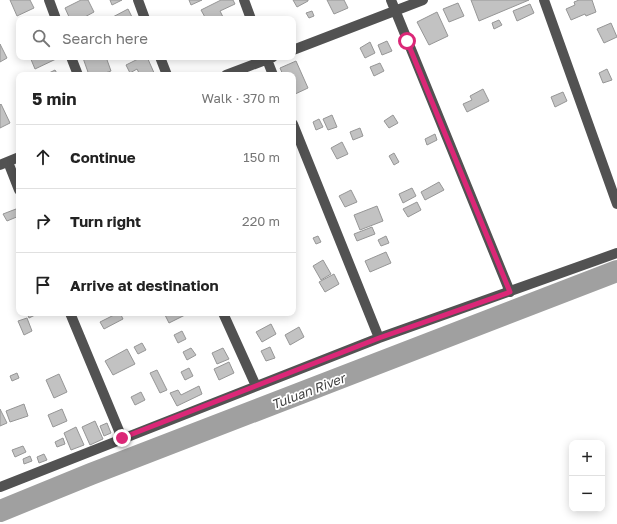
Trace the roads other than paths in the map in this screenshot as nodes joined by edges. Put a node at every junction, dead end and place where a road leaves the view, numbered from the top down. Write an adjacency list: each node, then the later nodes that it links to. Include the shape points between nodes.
1 (49, 0): 8 (street)
2 (138, 0): 9 (street)
3 (244, 0): 10 (street)
4 (391, 0): 7 (street)
5 (423, 0): 7 (street)
6 (544, 0): 24 (street)
7 (395, 11): 11 (street); 26 (street)
8 (55, 16)
9 (144, 16)
10 (250, 16)
11 (296, 49)
12 (72, 60): 16 (street)
13 (161, 60): 17 (street)
14 (264, 60): 18 (street)
15 (269, 60): 19 (street)
16 (77, 72)
17 (166, 72)
18 (234, 72)
19 (272, 72)
20 (296, 131): 29 (street)
21 (16, 159): 22 (street)
22 (4, 164): 23 (street)
23 (16, 185)
24 (617, 204)
25 (617, 253): 26 (street)
26 (510, 292): 29 (street)
27 (71, 316): 31 (street)
28 (224, 316): 30 (street)
29 (379, 338): 30 (street)
30 (256, 386): 31 (street)
31 (122, 438): 32 (street)
32 (0, 487)

